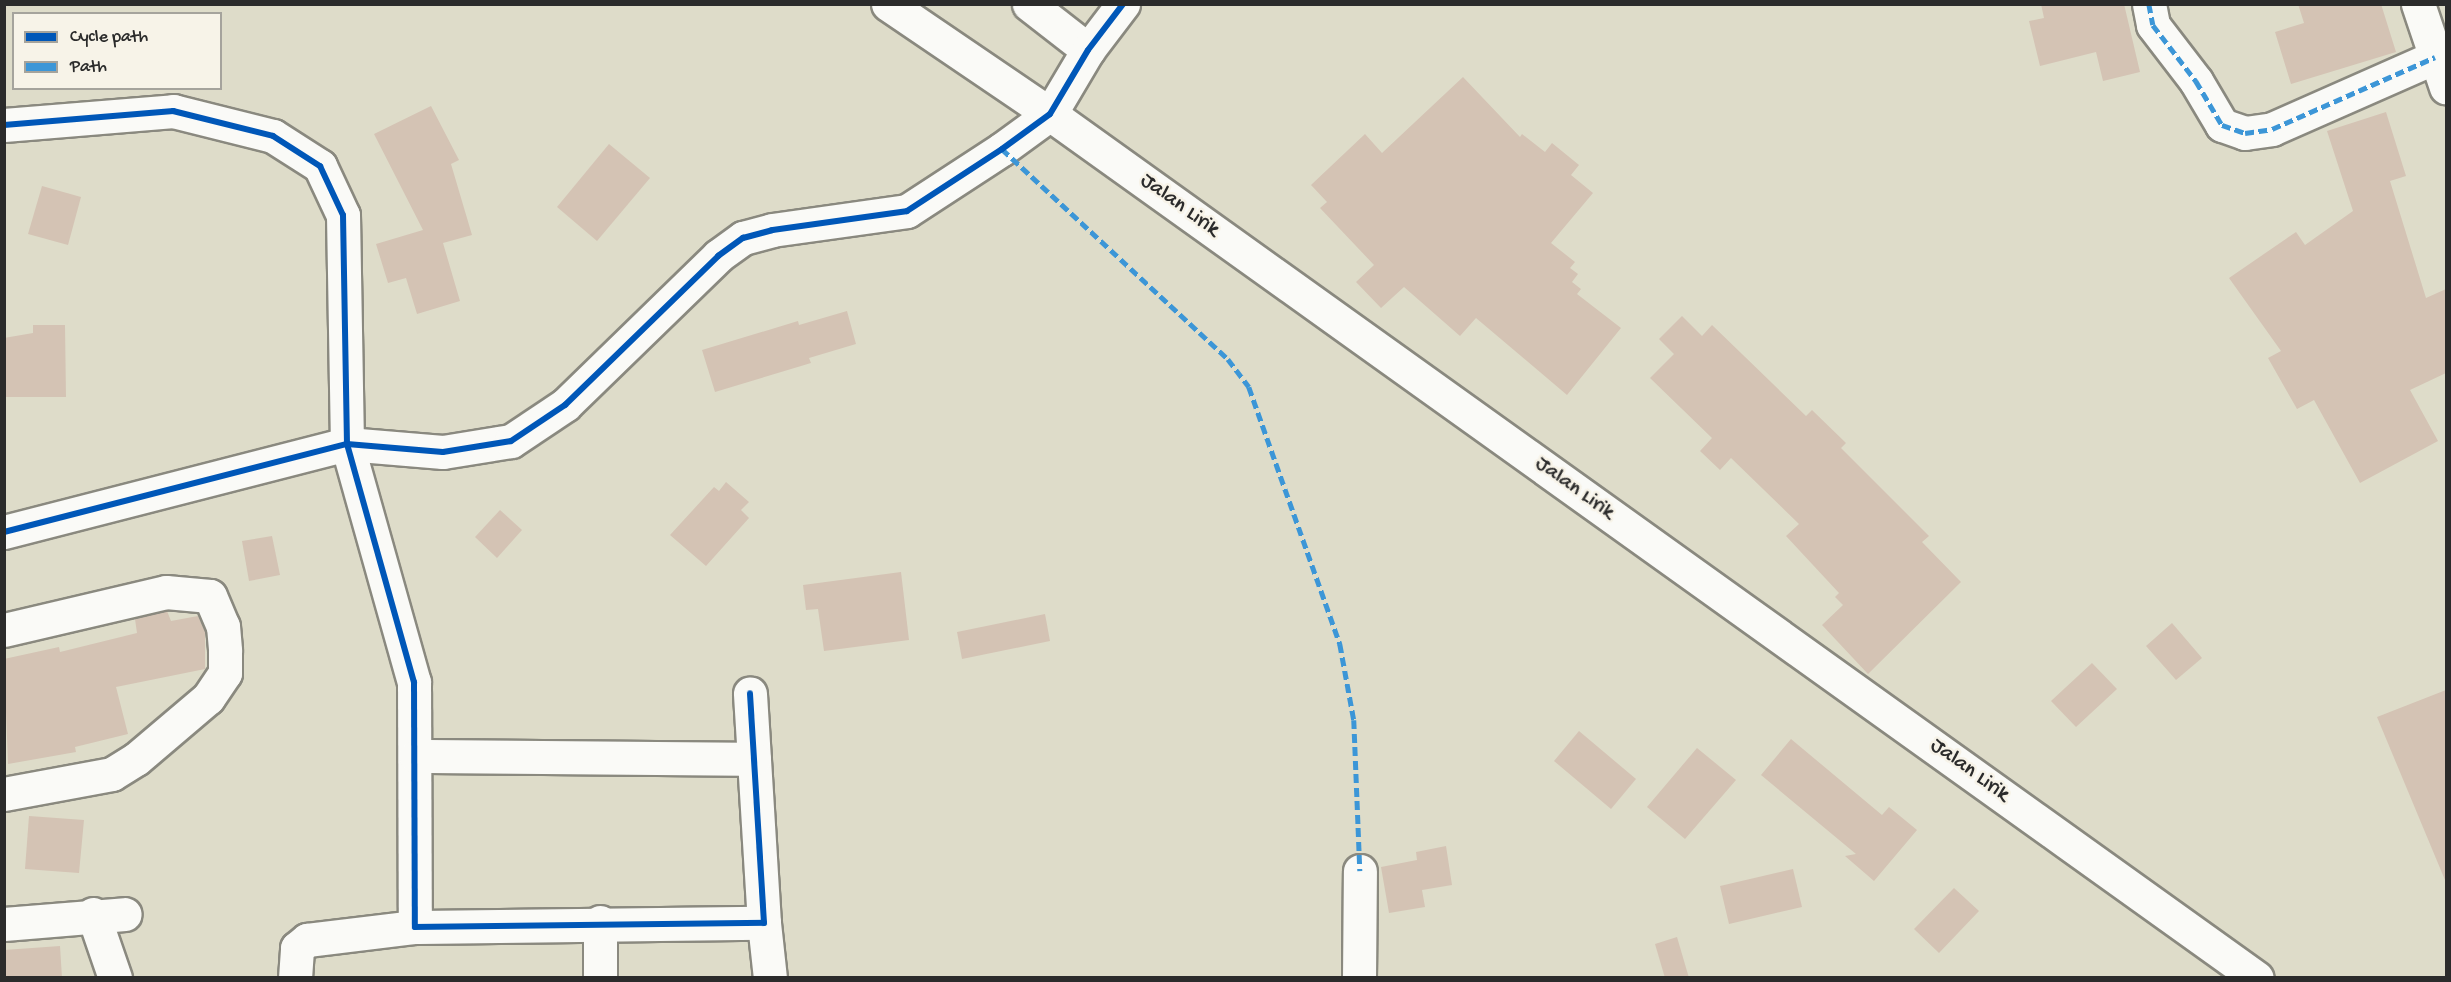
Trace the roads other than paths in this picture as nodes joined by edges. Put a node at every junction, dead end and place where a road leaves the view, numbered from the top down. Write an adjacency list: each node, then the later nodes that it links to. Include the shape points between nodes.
1 (888, 4): 8 (main road, Jalan Lirik)
2 (1029, 4): 6 (main road)
3 (1123, 4): 6 (main road)
4 (2149, 4): 7 (main road, via 2154,25 2196,81 2222,125 2245,134 2272,129)
5 (2418, 4): 7 (main road)
6 (1088, 50): 8 (main road)
7 (2441, 72)
8 (1050, 114): 10 (main road, via 907,211 772,230 743,238 718,256 565,405 511,441 443,452); 29 (main road, Jalan Lirik)
9 (4, 125): 10 (main road, via 173,111 273,136 320,166 343,215)
10 (347, 444): 11 (main road); 14 (main road, via 414,681)
11 (4, 532)
12 (4, 630): 16 (main road, via 166,592 210,596 223,626 225,651 225,673 208,698 136,759 112,774)
13 (750, 693): 15 (main road)
14 (416, 756): 15 (main road); 23 (main road)
15 (754, 759): 21 (main road)
16 (4, 794)
17 (1360, 871): 28 (main road)
18 (93, 914): 19 (main road); 22 (main road); 24 (main road)
19 (125, 914)
20 (600, 922): 21 (main road); 23 (main road); 26 (main road)
21 (764, 923): 27 (main road)
22 (4, 924)
23 (416, 927): 25 (main road, via 307,940 297,948)
24 (115, 978)
25 (295, 978)
26 (600, 978)
27 (770, 978)
28 (1359, 978)
29 (2257, 978)

